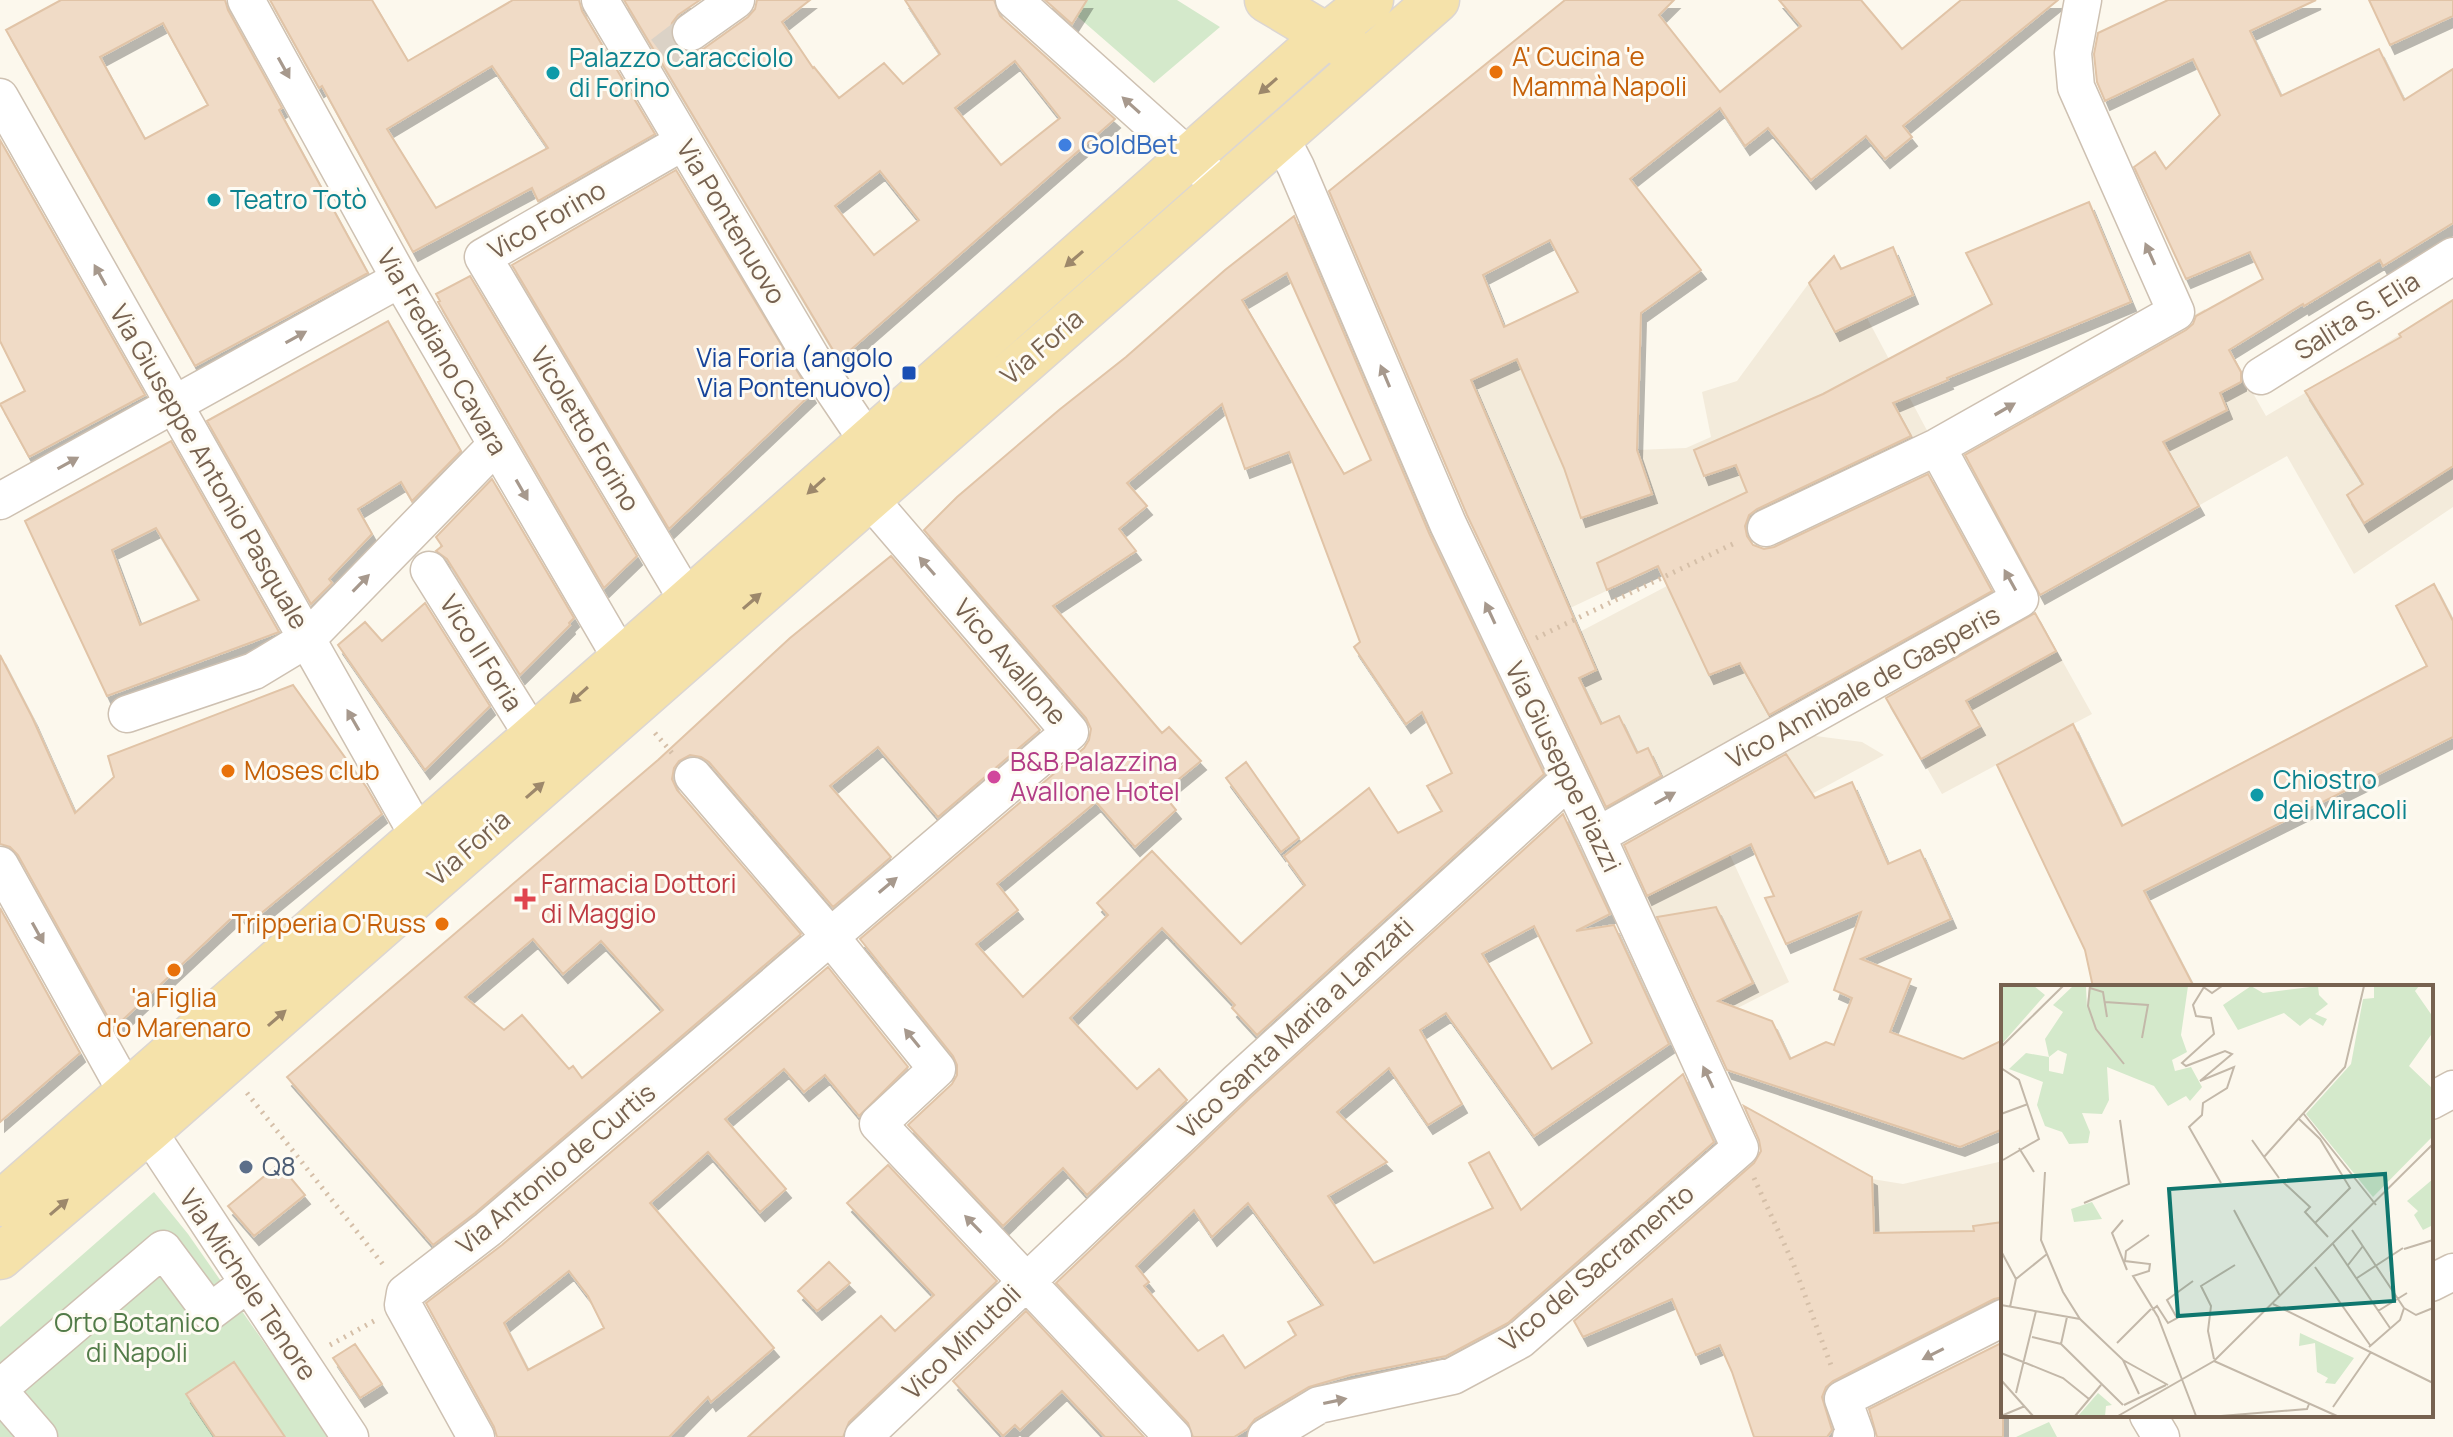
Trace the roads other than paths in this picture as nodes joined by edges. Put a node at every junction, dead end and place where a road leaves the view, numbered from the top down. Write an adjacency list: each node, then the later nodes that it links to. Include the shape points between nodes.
1 (246, 0): 19 (street, Via Frediano Cavara, one-way to 19)
2 (600, 0): 14 (street, Via Pontenuovo, via 651,62)
3 (736, 0): 9 (street)
4 (1014, 0): 15 (street, one-way to 4)
5 (1267, 0): 10 (main road)
6 (1371, 0): 10 (main road, Via Foria)
7 (1437, 0): 11 (main road, Via Foria)
8 (2083, 0): 24 (street, one-way to 8, via 2176,312 2076,87 2073,53)
9 (691, 32)
10 (1327, 35): 11 (main road); 15 (main road, Via Foria, one-way to 15)
11 (1366, 60): 13 (main road, Via Foria)
12 (0, 97): 21 (street, Via Giuseppe Antonio Pasquale, one-way to 12)
13 (1280, 136): 16 (main road, Via Foria); 36 (street, Via Giuseppe Piazzi, one-way to 13, via 1448,524)
14 (683, 142): 18 (street, Vico Forino); 22 (street, Via Pontenuovo, via 811,357)
15 (1189, 157): 16 (street); 22 (main road, Via Foria, one-way to 22)
16 (1223, 188): 25 (main road, Via Foria)
17 (2453, 256): 20 (street, Salita S. Elia)
18 (483, 257): 29 (street, Vicoletto Forino)
19 (400, 279): 21 (street, one-way to 19); 23 (street, Via Frediano Cavara)
20 (2261, 376)
21 (173, 405): 26 (street, one-way to 21); 30 (street, Via Giuseppe Antonio Pasquale)
22 (867, 440): 29 (main road, Via Foria, one-way to 29)
23 (496, 445): 30 (street, one-way to 23); 31 (street, Via Frediano Cavara, one-way to 31)
24 (1937, 447): 27 (street); 37 (street, Vico Annibale de Gasperis, one-way to 24, via 2020,599)
25 (869, 498): 29 (main road, Via Foria, one-way to 25); 40 (street, Vico Avallone, one-way to 25, via 1070,732)
26 (0, 501)
27 (1766, 528)
28 (429, 570): 34 (street, Vico II Foria)
29 (701, 618): 31 (main road, Via Foria); 32 (main road, Via Foria)
30 (307, 639): 33 (street, via 254,671); 38 (street, Via Giuseppe Antonio Pasquale, one-way to 30)
31 (621, 658): 32 (street); 34 (main road, Via Foria, one-way to 34)
32 (638, 699): 44 (main road, Via Foria, one-way to 32)
33 (127, 714)
34 (533, 736): 38 (main road, Via Foria)
35 (693, 776): 40 (street)
36 (1569, 780): 37 (street, Via Giuseppe Piazzi); 49 (street, Vico Santa Maria a Lanzati)
37 (1597, 836): 45 (street, Via Giuseppe Piazzi, one-way to 37)
38 (419, 837): 42 (main road, Via Foria)
39 (0, 865): 42 (street, one-way to 42)
40 (829, 935): 49 (street, one-way to 40, via 878,1124 937,1069); 57 (street, Via Antonio de Curtis, via 404,1299)
41 (2453, 1089): 43 (street)
42 (128, 1093): 44 (street); 46 (main road, Via Foria)
43 (2433, 1100)
44 (148, 1131): 47 (main road, Via Foria, one-way to 44); 51 (street, Via Michele Tenore)
45 (1740, 1148): 60 (street, Vico del Sacramento, one-way to 45, via 1319,1405 1453,1376 1520,1340)
46 (0, 1204)
47 (0, 1257)
48 (2453, 1272): 50 (street)
49 (1027, 1281): 58 (street, Vico Minutoli); 59 (street)
50 (2433, 1282)
51 (247, 1284): 53 (street, via 210,1312 163,1249); 56 (street, Via Michele Tenore)
52 (2001, 1319): 54 (street, one-way to 54, via 1843,1399)
53 (0, 1390): 55 (street)
54 (1854, 1436)
55 (39, 1437)
56 (350, 1437)
57 (476, 1437)
58 (863, 1437)
59 (1173, 1437)
60 (1266, 1437)

